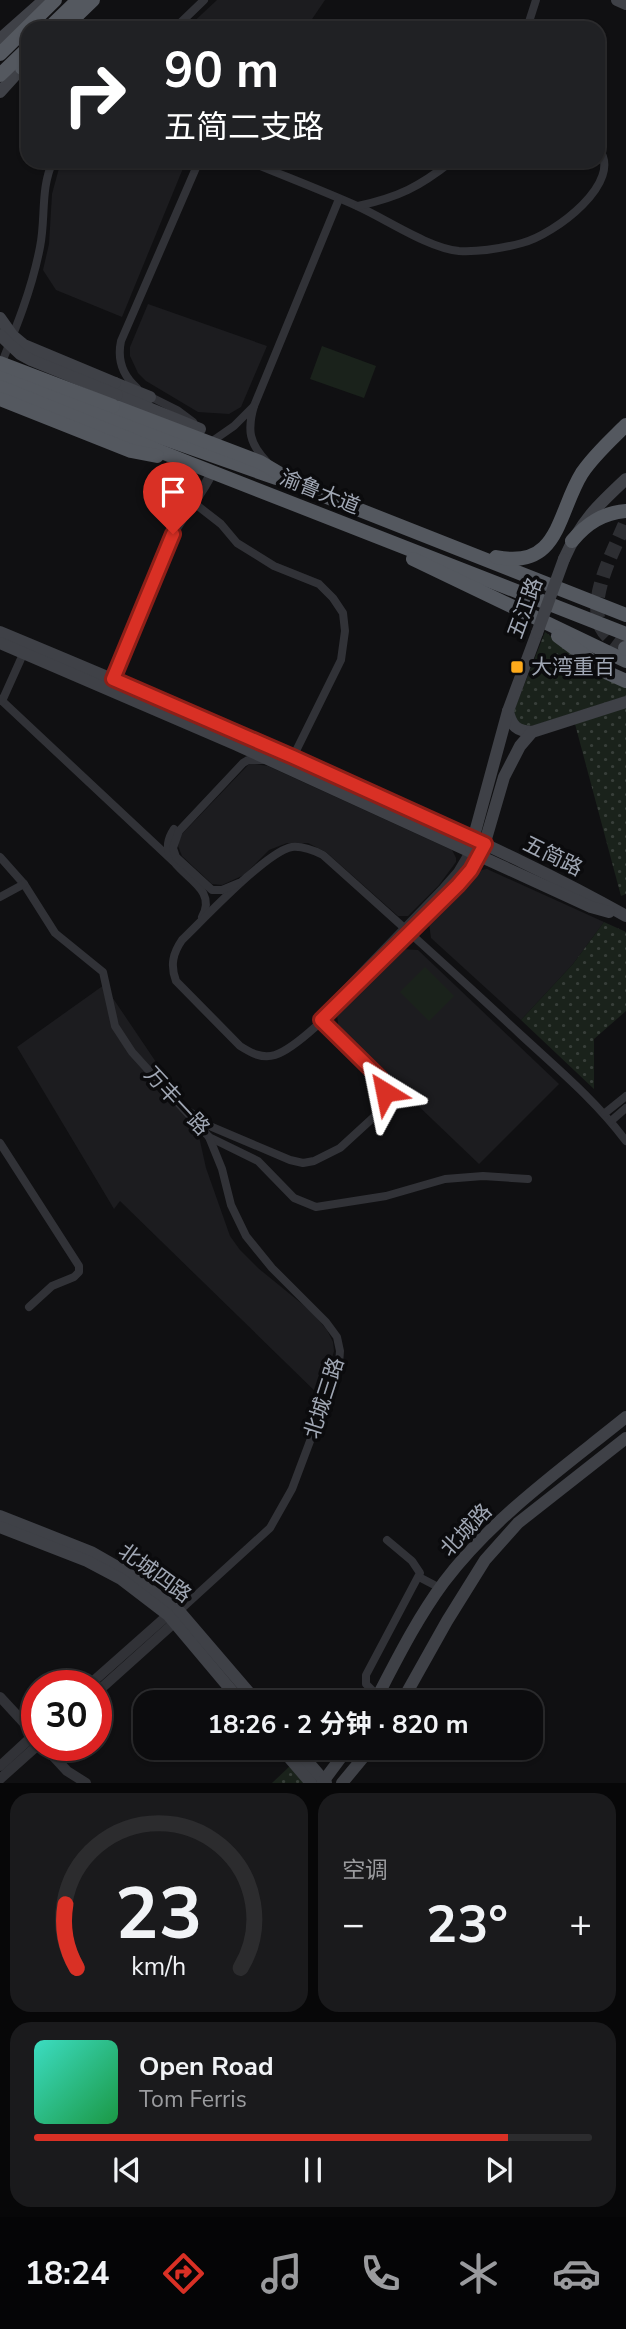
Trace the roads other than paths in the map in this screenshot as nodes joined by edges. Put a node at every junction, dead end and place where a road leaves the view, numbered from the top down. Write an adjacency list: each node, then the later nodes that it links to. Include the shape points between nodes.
1 (78, 0): 11 (highway)
2 (85, 0): 12 (highway)
3 (93, 0): 13 (highway)
4 (204, 0): 14 (street)
5 (536, 0): 15 (street)
6 (617, 0): 8 (main road)
7 (50, 2): 9 (highway); 10 (highway)
8 (626, 4)
9 (24, 21)
10 (32, 21)
11 (64, 21)
12 (64, 21)
13 (64, 21)
14 (182, 21)
15 (529, 21)
16 (21, 24): 18 (highway)
17 (21, 32): 19 (highway)
18 (3, 37)
19 (0, 54)
20 (21, 55): 22 (highway)
21 (21, 69): 23 (main road)
22 (0, 75)
23 (0, 92)
24 (605, 152): 25 (street)
25 (613, 156)
26 (51, 168): 33 (street)
27 (196, 168): 40 (street, via 121,341 119,359 125,374)
28 (265, 168): 30 (street)
29 (442, 168): 31 (street, via 411,190)
30 (339, 199): 31 (street); 42 (street)
31 (357, 206): 32 (street, via 458,251 524,243)
32 (582, 218)
33 (29, 293): 35 (street); 36 (street)
34 (0, 318): 39 (main road, bridge, via 24,345)
35 (0, 334): 39 (main road, bridge, via 31,360)
36 (0, 365): 39 (highway, bridge)
37 (0, 374): 48 (highway)
38 (0, 387): 48 (highway, 渝鲁大道)
39 (115, 394): 40 (main road); 46 (main road); 49 (highway, 渝鲁大道)
40 (150, 397): 46 (street, via 177,410)
41 (0, 399): 44 (highway)
42 (254, 406): 49 (street); 50 (street, via 251,442)
43 (0, 409): 44 (highway)
44 (36, 414): 48 (highway)
45 (626, 425): 54 (highway, via 590,462)
46 (200, 429): 49 (street)
47 (626, 433): 54 (highway)
48 (133, 439): 51 (highway, 渝鲁大道); 55 (highway)
49 (212, 443): 50 (highway, 渝鲁大道)
50 (273, 468): 55 (highway, 渝鲁大道)
51 (212, 472): 57 (street); 59 (highway, 渝鲁大道)
52 (626, 472): 56 (main road)
53 (626, 479): 56 (main road, 五江路)
54 (577, 484): 61 (highway, via 554,538 544,550 518,560)
55 (304, 488): 61 (highway, 渝鲁大道)
56 (600, 502): 60 (main road, 五江路)
57 (194, 503): 68 (street, via 173,534); 75 (street, via 237,543 274,566 319,584 342,613 341,660)
58 (626, 511): 60 (highway, via 597,518)
59 (373, 536): 62 (highway, via 432,570); 66 (highway, 渝鲁大道)
60 (572, 541): 72 (main road, 五江路, bridge)
61 (470, 552): 63 (highway, 渝鲁大道)
62 (528, 615): 66 (highway); 69 (highway)
63 (626, 615)
64 (0, 632): 68 (main road, 五简路)
65 (0, 643): 67 (main road, 五简路)
66 (626, 648)
67 (24, 652): 70 (street); 74 (main road, 五简路)
68 (113, 679): 75 (main road, 五简路)
69 (626, 681)
70 (1, 700): 77 (street)
71 (626, 702): 73 (main road)
72 (508, 711): 73 (main road, via 516,729); 80 (main road, 五江路)
73 (532, 732): 80 (main road, via 504,777)
74 (237, 745): 76 (main road, 五简路); 79 (street, via 239,760)
75 (293, 757): 80 (main road, 五简路)
76 (272, 760): 78 (street, via 243,763); 80 (main road, 五简路)
77 (134, 823): 79 (street, via 153,836); 82 (street)
78 (179, 831): 79 (street); 83 (street, via 173,848 176,857 207,887 217,891)
79 (169, 838): 82 (street, via 167,848)
80 (477, 847): 86 (main road, 五简路, via 591,906); 88 (street)
81 (0, 857): 84 (street, 万丰一路)
82 (173, 862): 87 (street, via 206,896 205,912)
83 (245, 880): 87 (street); 88 (street, via 278,852 290,847 313,850)
84 (24, 884): 85 (street); 91 (street, 万丰一路, via 55,933 103,972 115,1026)
85 (0, 897)
86 (626, 917)
87 (197, 926): 89 (street, via 176,950 173,972 182,990 240,1046 271,1057 294,1045)
88 (408, 931): 89 (street, via 329,1006); 93 (street)
89 (321, 1020): 91 (street, via 380,1078 385,1092 382,1108 340,1148 314,1161 290,1160 212,1127)
90 (626, 1096): 93 (street)
91 (179, 1105): 94 (street, 万丰一路)
92 (626, 1108): 93 (street)
93 (608, 1117): 95 (street)
94 (209, 1137): 97 (street, 万丰一路, via 258,1161 294,1198 316,1207 386,1196 445,1179); 106 (street, 北城三路, via 230,1205 246,1236 326,1321 340,1351 292,1489 270,1528)
95 (626, 1142)
96 (0, 1143): 98 (street, via 79,1266 74,1277 52,1286)
97 (528, 1179)
98 (29, 1307)
99 (626, 1417): 105 (main road, 北城路, via 509,1514)
100 (626, 1438): 113 (main road, 北城路, via 518,1523 485,1560)
101 (0, 1516): 106 (main road, 北城四路, via 110,1561)
102 (0, 1527): 106 (main road, 北城四路, via 102,1567)
103 (387, 1540): 104 (street, via 412,1561)
104 (419, 1577): 105 (street); 111 (street, via 366,1675)
105 (440, 1588): 112 (main road, 北城路, via 416,1622)
106 (174, 1616): 107 (street, 北城三路); 108 (street, 北城三路); 109 (main road, 北城四路); 110 (main road, 北城四路)
107 (107, 1670)
108 (112, 1676)
109 (232, 1690)
110 (245, 1690)
111 (370, 1690)
112 (381, 1690)
113 (408, 1690)
114 (0, 1697): 115 (street)
115 (21, 1720)
116 (21, 1751): 123 (street)
117 (21, 1756): 124 (street)
118 (295, 1760): 126 (main road)
119 (305, 1760): 126 (main road)
120 (339, 1760): 126 (main road)
121 (361, 1760): 127 (main road)
122 (58, 1761): 125 (street)
123 (0, 1766)
124 (0, 1779)
125 (86, 1783)
126 (321, 1783)
127 (342, 1783)

